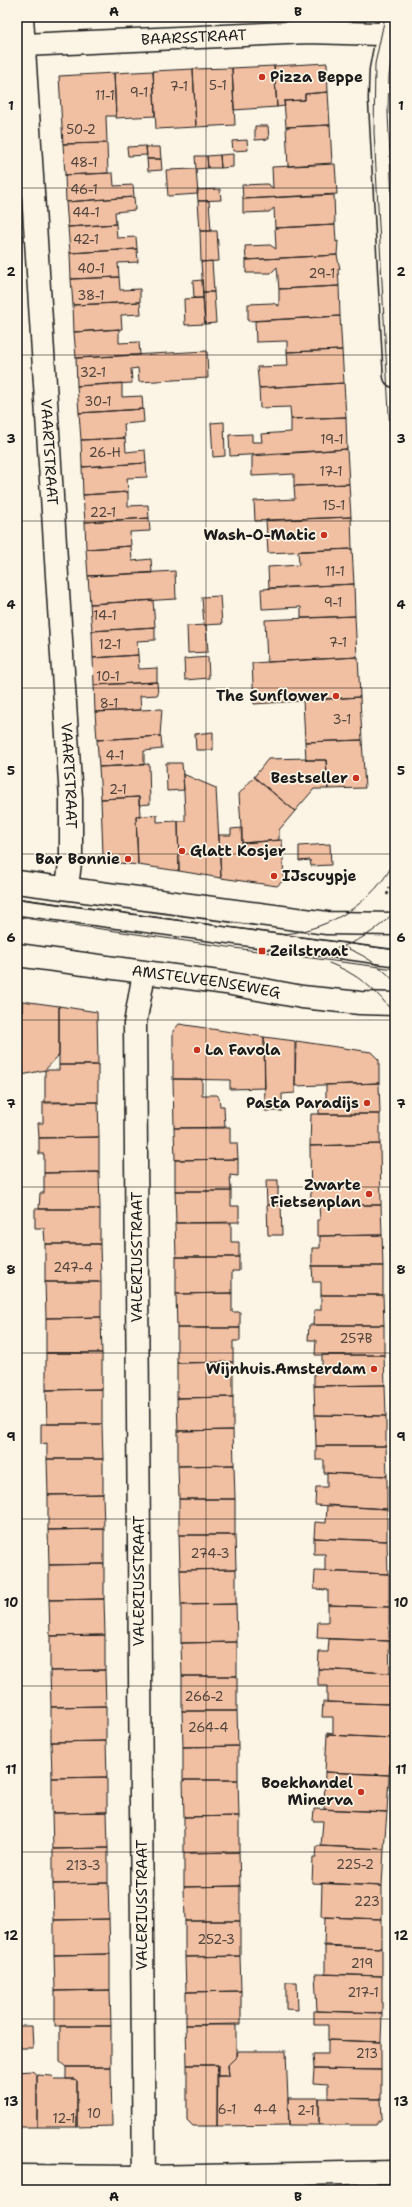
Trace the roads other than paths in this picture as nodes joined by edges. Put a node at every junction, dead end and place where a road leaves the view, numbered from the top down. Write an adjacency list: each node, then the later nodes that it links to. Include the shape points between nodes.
1 (22, 17): 3 (street, VAARTSTRAAT)
2 (389, 26): 3 (street, BAARSSTRAAT, via 380,34 308,32); 4 (street, via 381,70 380,99)
3 (24, 46): 6 (street, VAARTSTRAAT, via 71,799 71,855)
4 (395, 376)
5 (17, 882): 6 (street)
6 (67, 887): 8 (street, via 327,922)
7 (17, 907): 10 (lane)
8 (395, 924)
9 (17, 955): 11 (street, AMSTELVEENSEWEG)
10 (395, 958)
11 (144, 973): 12 (street, AMSTELVEENSEWEG, via 226,983 302,998); 15 (street, VALERIUSSTRAAT, via 135,1024)
12 (395, 1004)
13 (395, 2172): 15 (street)
14 (17, 2176): 15 (street)
15 (144, 2184)

